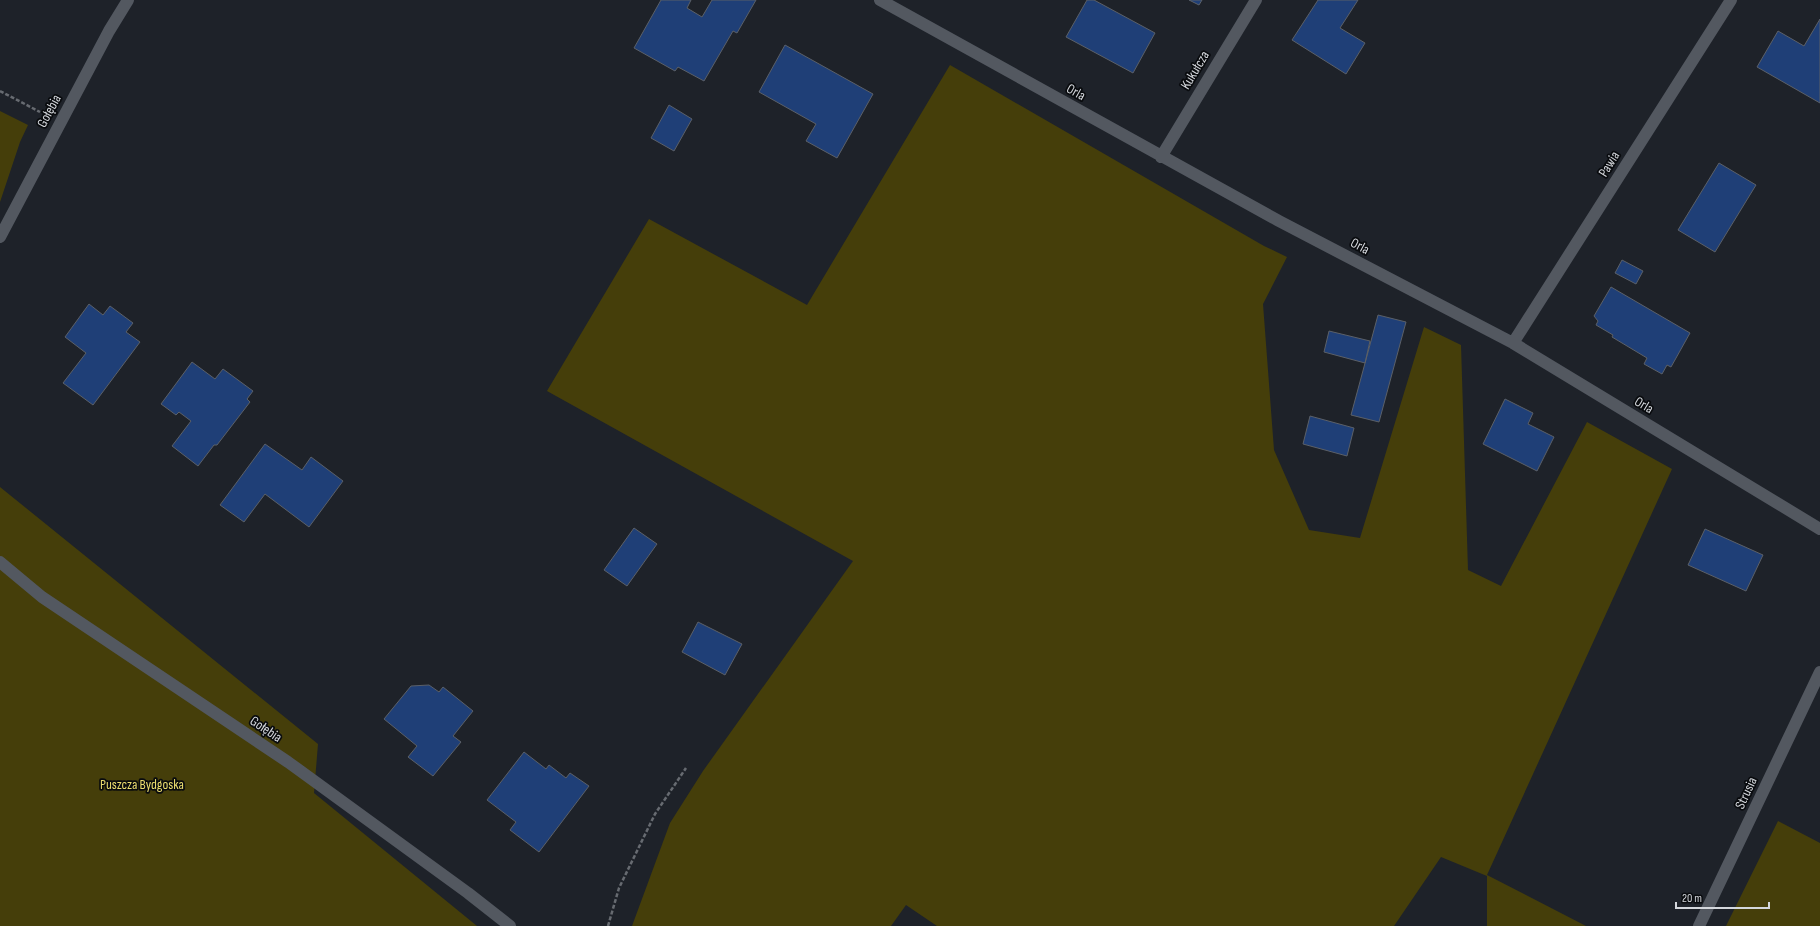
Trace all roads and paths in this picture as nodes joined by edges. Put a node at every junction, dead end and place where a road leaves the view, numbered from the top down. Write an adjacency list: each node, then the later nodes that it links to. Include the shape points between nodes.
1 (128, 0): 6 (street, Gołębia)
2 (880, 0): 7 (street, Orla)
3 (1256, 0): 7 (street, Kukułcza)
4 (1731, 0): 9 (street, Pawia)
5 (0, 91): 6 (path)
6 (60, 122): 8 (street, Gołębia)
7 (1161, 157): 9 (street, Orla)
8 (0, 237)
9 (1513, 343): 10 (street, Orla)
10 (1820, 529)
11 (0, 562): 14 (street, Gołębia, via 42,597 288,762)
12 (1820, 672): 16 (street, Strusia)
13 (686, 768): 15 (path, via 655,814 619,888)
14 (510, 926)
15 (608, 926)
16 (1699, 926)

